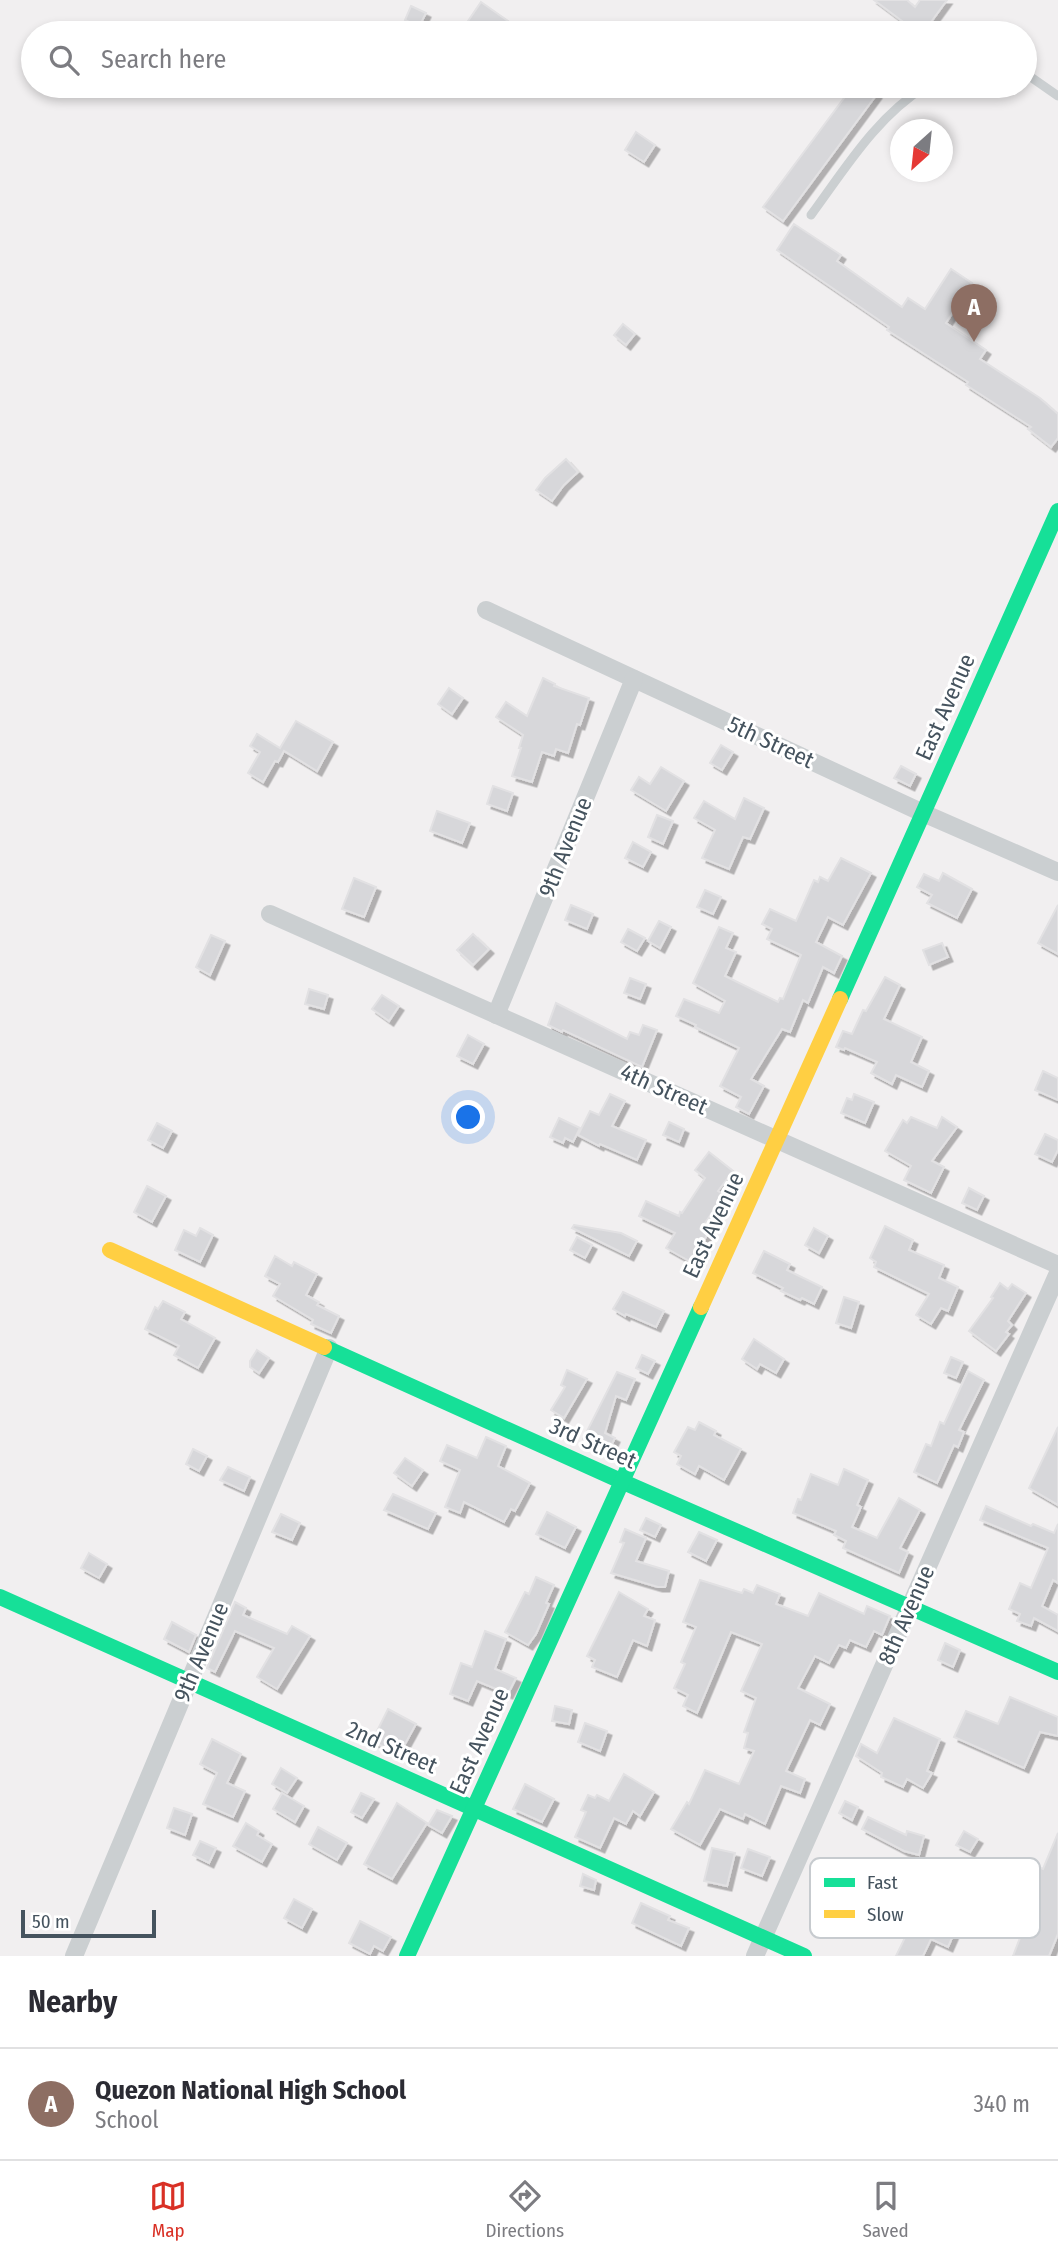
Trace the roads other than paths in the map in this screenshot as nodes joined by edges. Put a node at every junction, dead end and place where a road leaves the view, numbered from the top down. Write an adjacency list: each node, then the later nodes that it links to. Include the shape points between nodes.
1 (1037, 81): 2 (lane)
2 (1058, 96)
3 (907, 98): 4 (lane, via 880,122)
4 (811, 215)
5 (1058, 511): 8 (street, East Avenue)
6 (486, 610): 7 (street, 5th Street)
7 (634, 679): 8 (street, 5th Street); 11 (street, 9th Avenue)
8 (923, 813): 9 (street, 5th Street); 12 (street, East Avenue)
9 (1058, 872)
10 (270, 914): 11 (street, 4th Street)
11 (496, 1015): 12 (street, 4th Street)
12 (777, 1140): 14 (street, 4th Street); 17 (street, East Avenue)
13 (110, 1250): 16 (street, 3rd Street)
14 (1058, 1265)
15 (1058, 1273): 19 (street, 8th Avenue)
16 (329, 1348): 17 (street, 3rd Street); 21 (street, 9th Avenue)
17 (621, 1480): 19 (street, 3rd Street); 22 (street, East Avenue)
18 (0, 1598): 21 (street, 2nd Street)
19 (910, 1607): 20 (street, 3rd Street); 23 (street, 8th Avenue)
20 (1058, 1672)
21 (189, 1682): 22 (street, 2nd Street); 24 (street, 9th Avenue)
22 (473, 1809): 23 (street, 2nd Street); 25 (street, East Avenue)
23 (763, 1938): 26 (street, 8th Avenue); 27 (street, 2nd Street)
24 (74, 1956)
25 (407, 1956)
26 (755, 1956)
27 (804, 1956)

